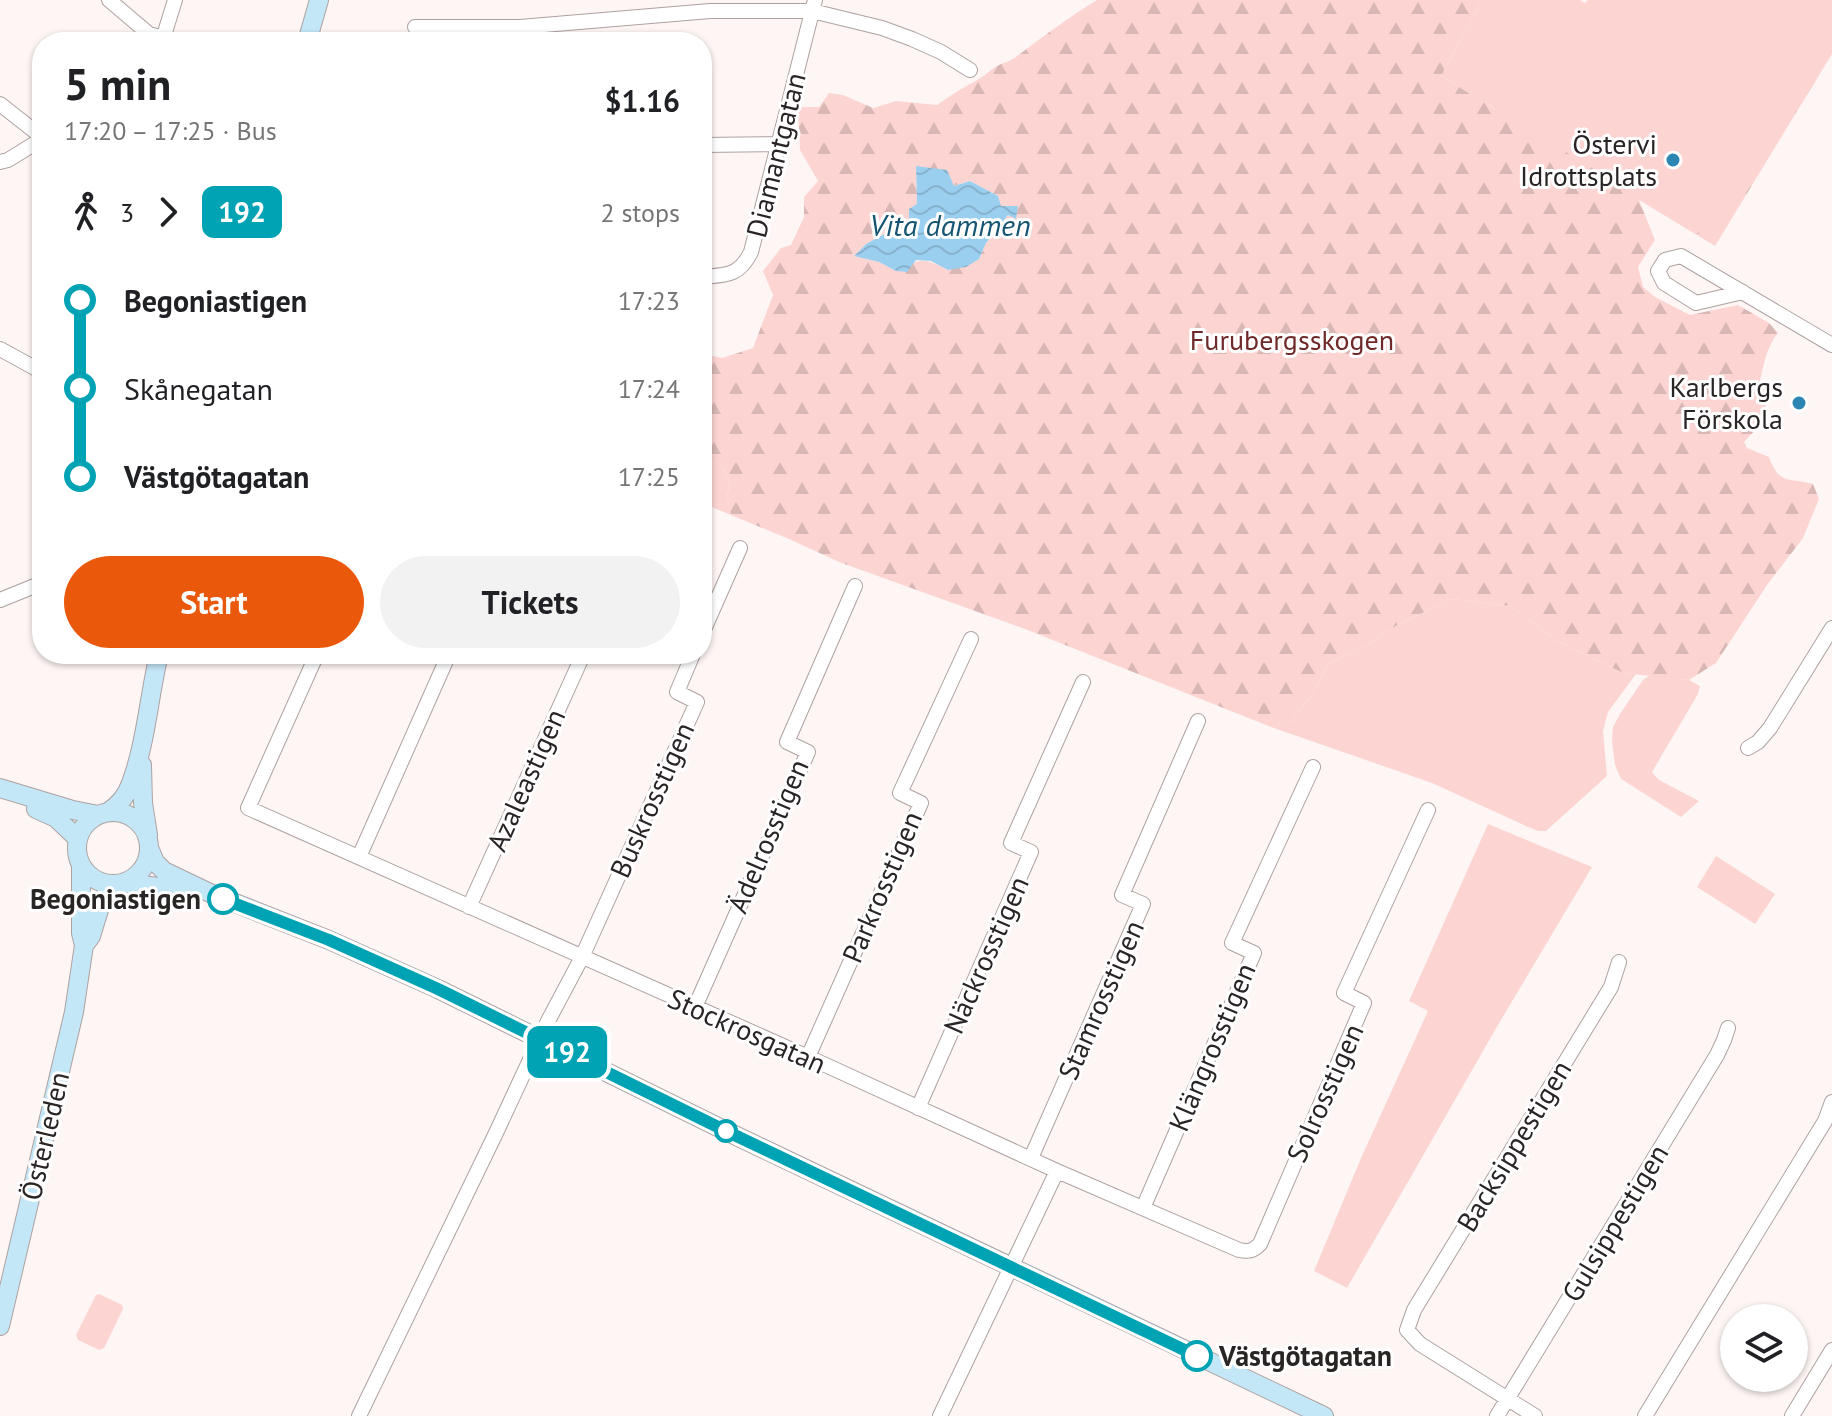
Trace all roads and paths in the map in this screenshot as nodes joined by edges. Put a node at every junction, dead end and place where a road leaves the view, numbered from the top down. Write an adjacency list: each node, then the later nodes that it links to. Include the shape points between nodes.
1 (109, 0): 6 (street)
2 (175, 0): 7 (street)
3 (319, 0): 8 (street)
4 (814, 6): 5 (street, via 520,27); 9 (street, via 912,39); 13 (street, Diamantgatan)
5 (415, 27)
6 (147, 32)
7 (165, 32)
8 (310, 32)
9 (970, 70)
10 (0, 104): 11 (street)
11 (32, 130)
12 (32, 144): 15 (street)
13 (778, 144): 14 (street); 16 (street, Diamantgatan, via 749,257 731,274)
14 (712, 145)
15 (0, 162)
16 (712, 276)
17 (1743, 292): 17 (street, via 1681,256 1665,260 1658,271 1664,283 1696,303); 18 (street)
18 (1832, 345)
19 (0, 349): 20 (street)
20 (32, 367)
21 (740, 548): 25 (street)
22 (855, 586): 52 (street, Ädelrosstigen, via 787,742 808,752)
23 (32, 587): 24 (street)
24 (0, 600)
25 (712, 611)
26 (1832, 628): 36 (street, via 1770,728)
27 (971, 639): 55 (street, Parkrosstigen, via 900,793 921,803)
28 (156, 664): 35 (street)
29 (313, 664): 44 (street, Stockrosgatan, via 248,808)
30 (445, 664): 44 (street)
31 (579, 664): 48 (street, Azaleastigen)
32 (689, 664): 50 (street, Buskrosstigen, via 677,692 697,702)
33 (1083, 682): 57 (street, Näckrosstigen, via 1011,843 1031,852)
34 (1198, 721): 58 (street, Stamrosstigen, via 1122,895 1143,904)
35 (141, 746): 41 (street, via 124,797); 43 (street)
36 (1748, 748)
37 (1313, 767): 60 (street, Klängrosstigen, via 1232,943 1254,953)
38 (0, 788): 41 (street)
39 (0, 795): 42 (street, via 56,818)
40 (1428, 810): 61 (street, Solrosstigen, via 1344,993 1364,1003 1260,1244)
41 (103, 813): 42 (street, via 85,825); 43 (street, via 133,817)
42 (78, 839): 45 (street)
43 (149, 843): 46 (street, via 147,862 139,873); 47 (street, via 164,871)
44 (359, 857): 48 (street, Stockrosgatan)
45 (81, 866): 46 (street, via 98,881); 49 (street, Österleden)
46 (119, 884): 47 (street); 49 (street, Österleden, via 102,900)
47 (210, 893): 54 (street, via 343,946)
48 (469, 907): 50 (street, Stockrosgatan)
49 (84, 945): 63 (street, Österleden, via 74,1012)
50 (582, 957): 52 (street, Stockrosgatan); 54 (street)
51 (1619, 962): 65 (street, Backsippestigen, via 1611,987 1414,1310 1407,1330 1420,1344)
52 (695, 1007): 55 (street, Stockrosgatan)
53 (1728, 1028): 65 (street, Gulsippestigen, via 1717,1055)
54 (539, 1039): 62 (street); 66 (street)
55 (808, 1057): 57 (street, Stockrosgatan)
56 (1832, 1102): 71 (street)
57 (918, 1108): 58 (street, Stockrosgatan)
58 (1031, 1158): 59 (street, Stockrosgatan)
59 (1057, 1171): 60 (street, Stockrosgatan); 62 (street)
60 (1143, 1208): 61 (street, Stockrosgatan)
61 (1247, 1252)
62 (1011, 1266): 67 (street); 68 (street)
63 (0, 1326)
64 (1832, 1350): 72 (street)
65 (1508, 1399): 69 (street, Gulsippestigen); 70 (street)
66 (359, 1416)
67 (940, 1416)
68 (1324, 1416)
69 (1497, 1416)
70 (1535, 1416)
71 (1645, 1416)
72 (1792, 1416)

